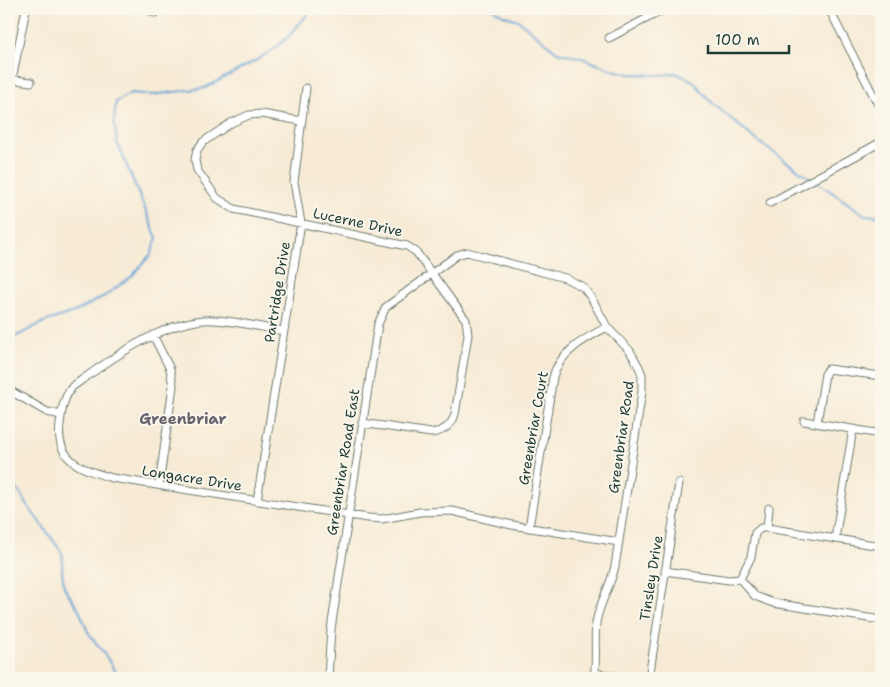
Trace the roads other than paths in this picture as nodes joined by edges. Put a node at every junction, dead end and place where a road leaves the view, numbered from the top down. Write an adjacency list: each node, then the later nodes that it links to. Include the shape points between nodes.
1 (26, 9): 7 (street)
2 (147, 9): 5 (street)
3 (665, 9): 6 (street)
4 (829, 9): 10 (street)
5 (155, 13)
6 (609, 38)
7 (11, 79): 8 (street)
8 (31, 82)
9 (306, 88): 12 (street, Partridge Drive)
10 (879, 100): 11 (street)
11 (881, 110)
12 (301, 121): 15 (street, Partridge Drive, via 294,182); 15 (street, Lucerne Drive, via 262,114 240,118 203,142 195,160 205,182 222,203 234,209)
13 (881, 142): 14 (street)
14 (770, 203)
15 (301, 223): 16 (street, Lucerne Drive, via 408,246); 18 (street, Partridge Drive)
16 (431, 274): 17 (street, Greenbriar Road, via 457,255 468,252 565,278 583,287); 24 (street, Greenbriar Road East, via 386,307 382,315); 24 (street, Lucerne Drive, via 467,325 454,419 437,433)
17 (607, 327): 33 (street, Greenbriar Court, via 579,344 557,364); 36 (street, Greenbriar Road, via 630,351 642,375)
18 (284, 331): 19 (street, Longacre Drive, via 204,320); 30 (street, Partridge Drive)
19 (153, 334): 22 (street, Longacre Drive, via 72,388 64,398); 29 (street, via 170,369 173,386)
20 (881, 376): 25 (street, via 831,368 826,371)
21 (9, 390): 22 (street, via 47,412)
22 (61, 415): 29 (street, Longacre Drive, via 60,443 72,462 112,478)
23 (804, 421): 25 (street)
24 (362, 423): 32 (street, Greenbriar Road East)
25 (817, 423): 26 (street)
26 (853, 429): 27 (street); 35 (street)
27 (881, 434)
28 (679, 483): 38 (street, Tinsley Drive)
29 (159, 485): 30 (street, Longacre Drive)
30 (257, 501): 32 (street, Longacre Drive)
31 (769, 508): 34 (street)
32 (347, 516): 33 (street, Longacre Drive, via 376,519 441,510); 42 (street, Greenbriar Road East, via 331,629)
33 (530, 528): 36 (street, Longacre Drive)
34 (767, 528): 35 (street); 39 (street, via 761,528 755,534 751,557)
35 (835, 539): 37 (street)
36 (619, 542): 41 (street, Greenbriar Road, via 612,582 596,624)
37 (881, 546)
38 (665, 571): 39 (street); 44 (street, Tinsley Drive)
39 (740, 579): 40 (street, via 755,596 773,603)
40 (881, 620)
41 (594, 676): 43 (street)
42 (328, 678)
43 (624, 678)
44 (648, 678)

